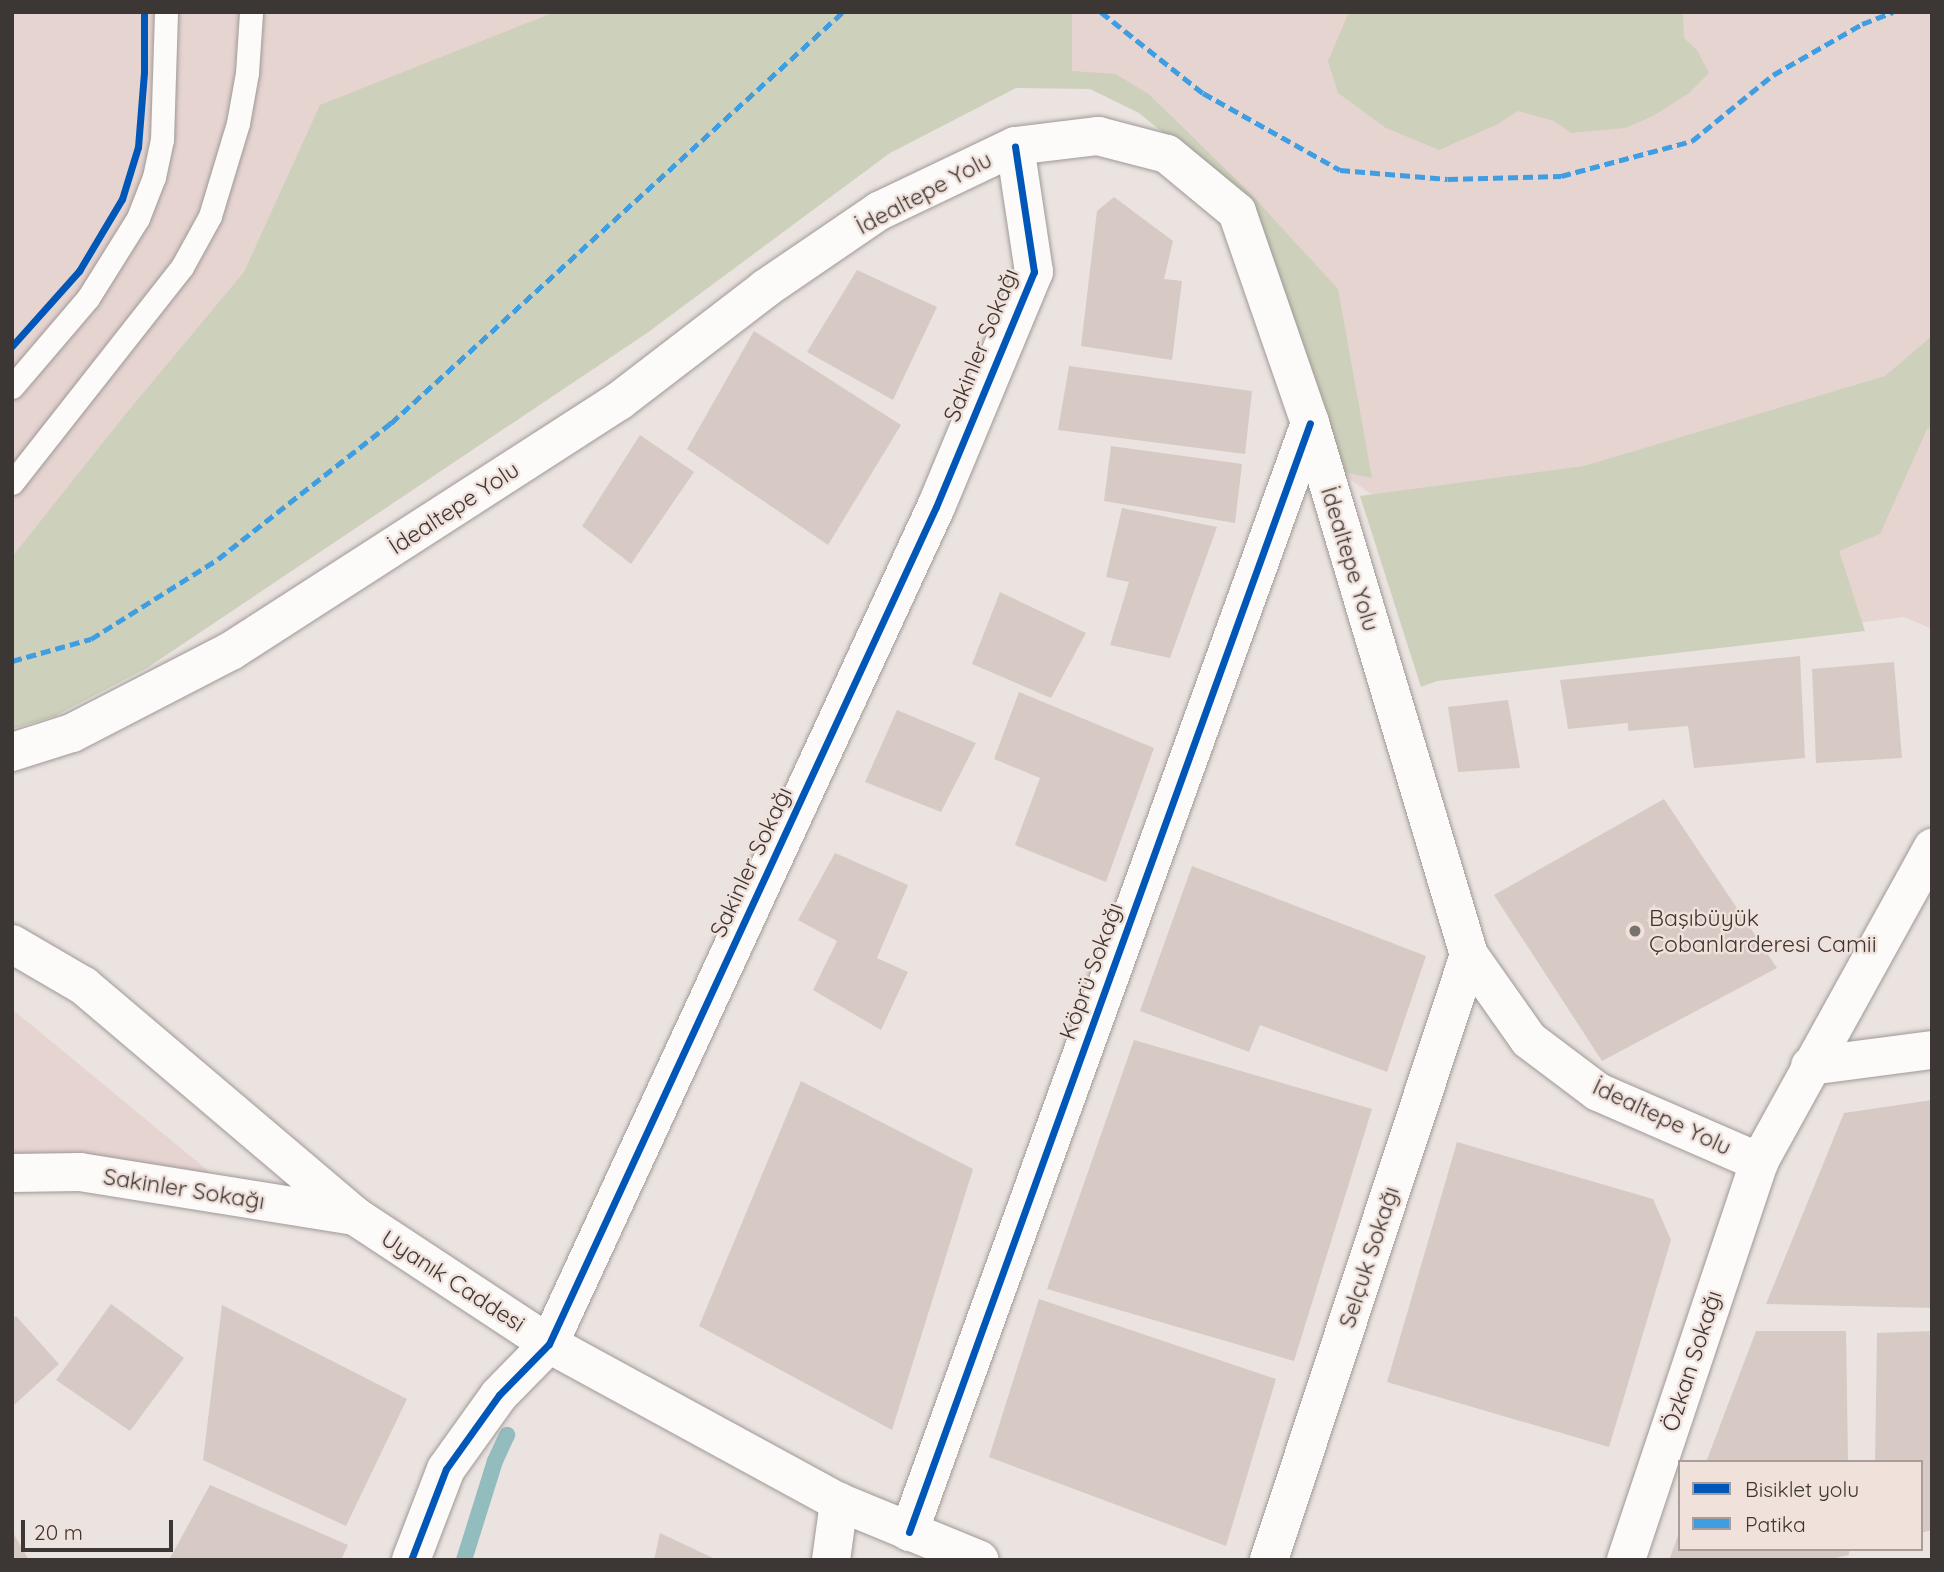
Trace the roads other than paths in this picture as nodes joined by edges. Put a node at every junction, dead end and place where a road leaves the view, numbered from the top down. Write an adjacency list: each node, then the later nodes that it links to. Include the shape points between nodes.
1 (166, 12): 4 (lane, via 162,140 138,218 88,298)
2 (251, 12): 6 (lane, via 238,123 210,216 182,267)
3 (1015, 146): 5 (street, İdealtepe Yolu, via 1098,136 1167,154 1237,212); 7 (street, İdealtepe Yolu, via 879,211 766,288 619,401 231,651 72,733); 16 (street, Sakinler Sokağı, via 1034,272 936,507)
4 (12, 387)
5 (1310, 423): 10 (street, İdealtepe Yolu); 18 (street, Köprü Sokağı)
6 (12, 483)
7 (12, 752)
8 (1932, 848): 12 (street, Özkan Sokağı)
9 (12, 944): 15 (street, Uyanık Caddesi, via 84,986)
10 (1469, 955): 13 (street, İdealtepe Yolu, via 1529,1040 1598,1091); 22 (street, Selçuk Sokağı)
11 (1932, 1050): 12 (street)
12 (1810, 1066): 13 (street, Özkan Sokağı)
13 (1759, 1162): 23 (street, Özkan Sokağı)
14 (12, 1173): 15 (street, Sakinler Sokağı, via 80,1172)
15 (355, 1216): 16 (street, Uyanık Caddesi)
16 (549, 1344): 17 (street, Uyanık Caddesi); 19 (street, Sakinler Sokağı, via 499,1395 446,1469)
17 (839, 1502): 18 (street, Uyanık Caddesi); 20 (street)
18 (909, 1532): 21 (street, Uyanık Caddesi)
19 (411, 1560)
20 (831, 1560)
21 (980, 1560)
22 (1269, 1560)
23 (1626, 1560)

